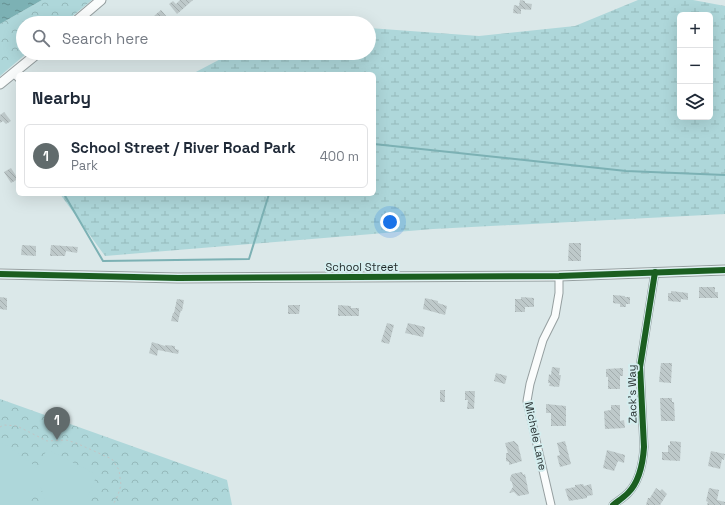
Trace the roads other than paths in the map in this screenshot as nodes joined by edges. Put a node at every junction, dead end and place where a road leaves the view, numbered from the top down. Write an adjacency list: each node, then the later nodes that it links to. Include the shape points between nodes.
1 (101, 0): 2 (street)
2 (82, 16)
3 (31, 60): 4 (street)
4 (20, 72)
5 (15, 77): 6 (street)
6 (0, 84)
7 (725, 270): 8 (street, School Street)
8 (655, 272): 10 (street, School Street); 12 (street, Zack's Way, via 640,367 643,460 629,492)
9 (0, 274): 10 (street, School Street, via 178,278)
10 (559, 276): 11 (street, Michele Lane, via 555,316 543,340 527,401)
11 (551, 505)
12 (613, 505)

